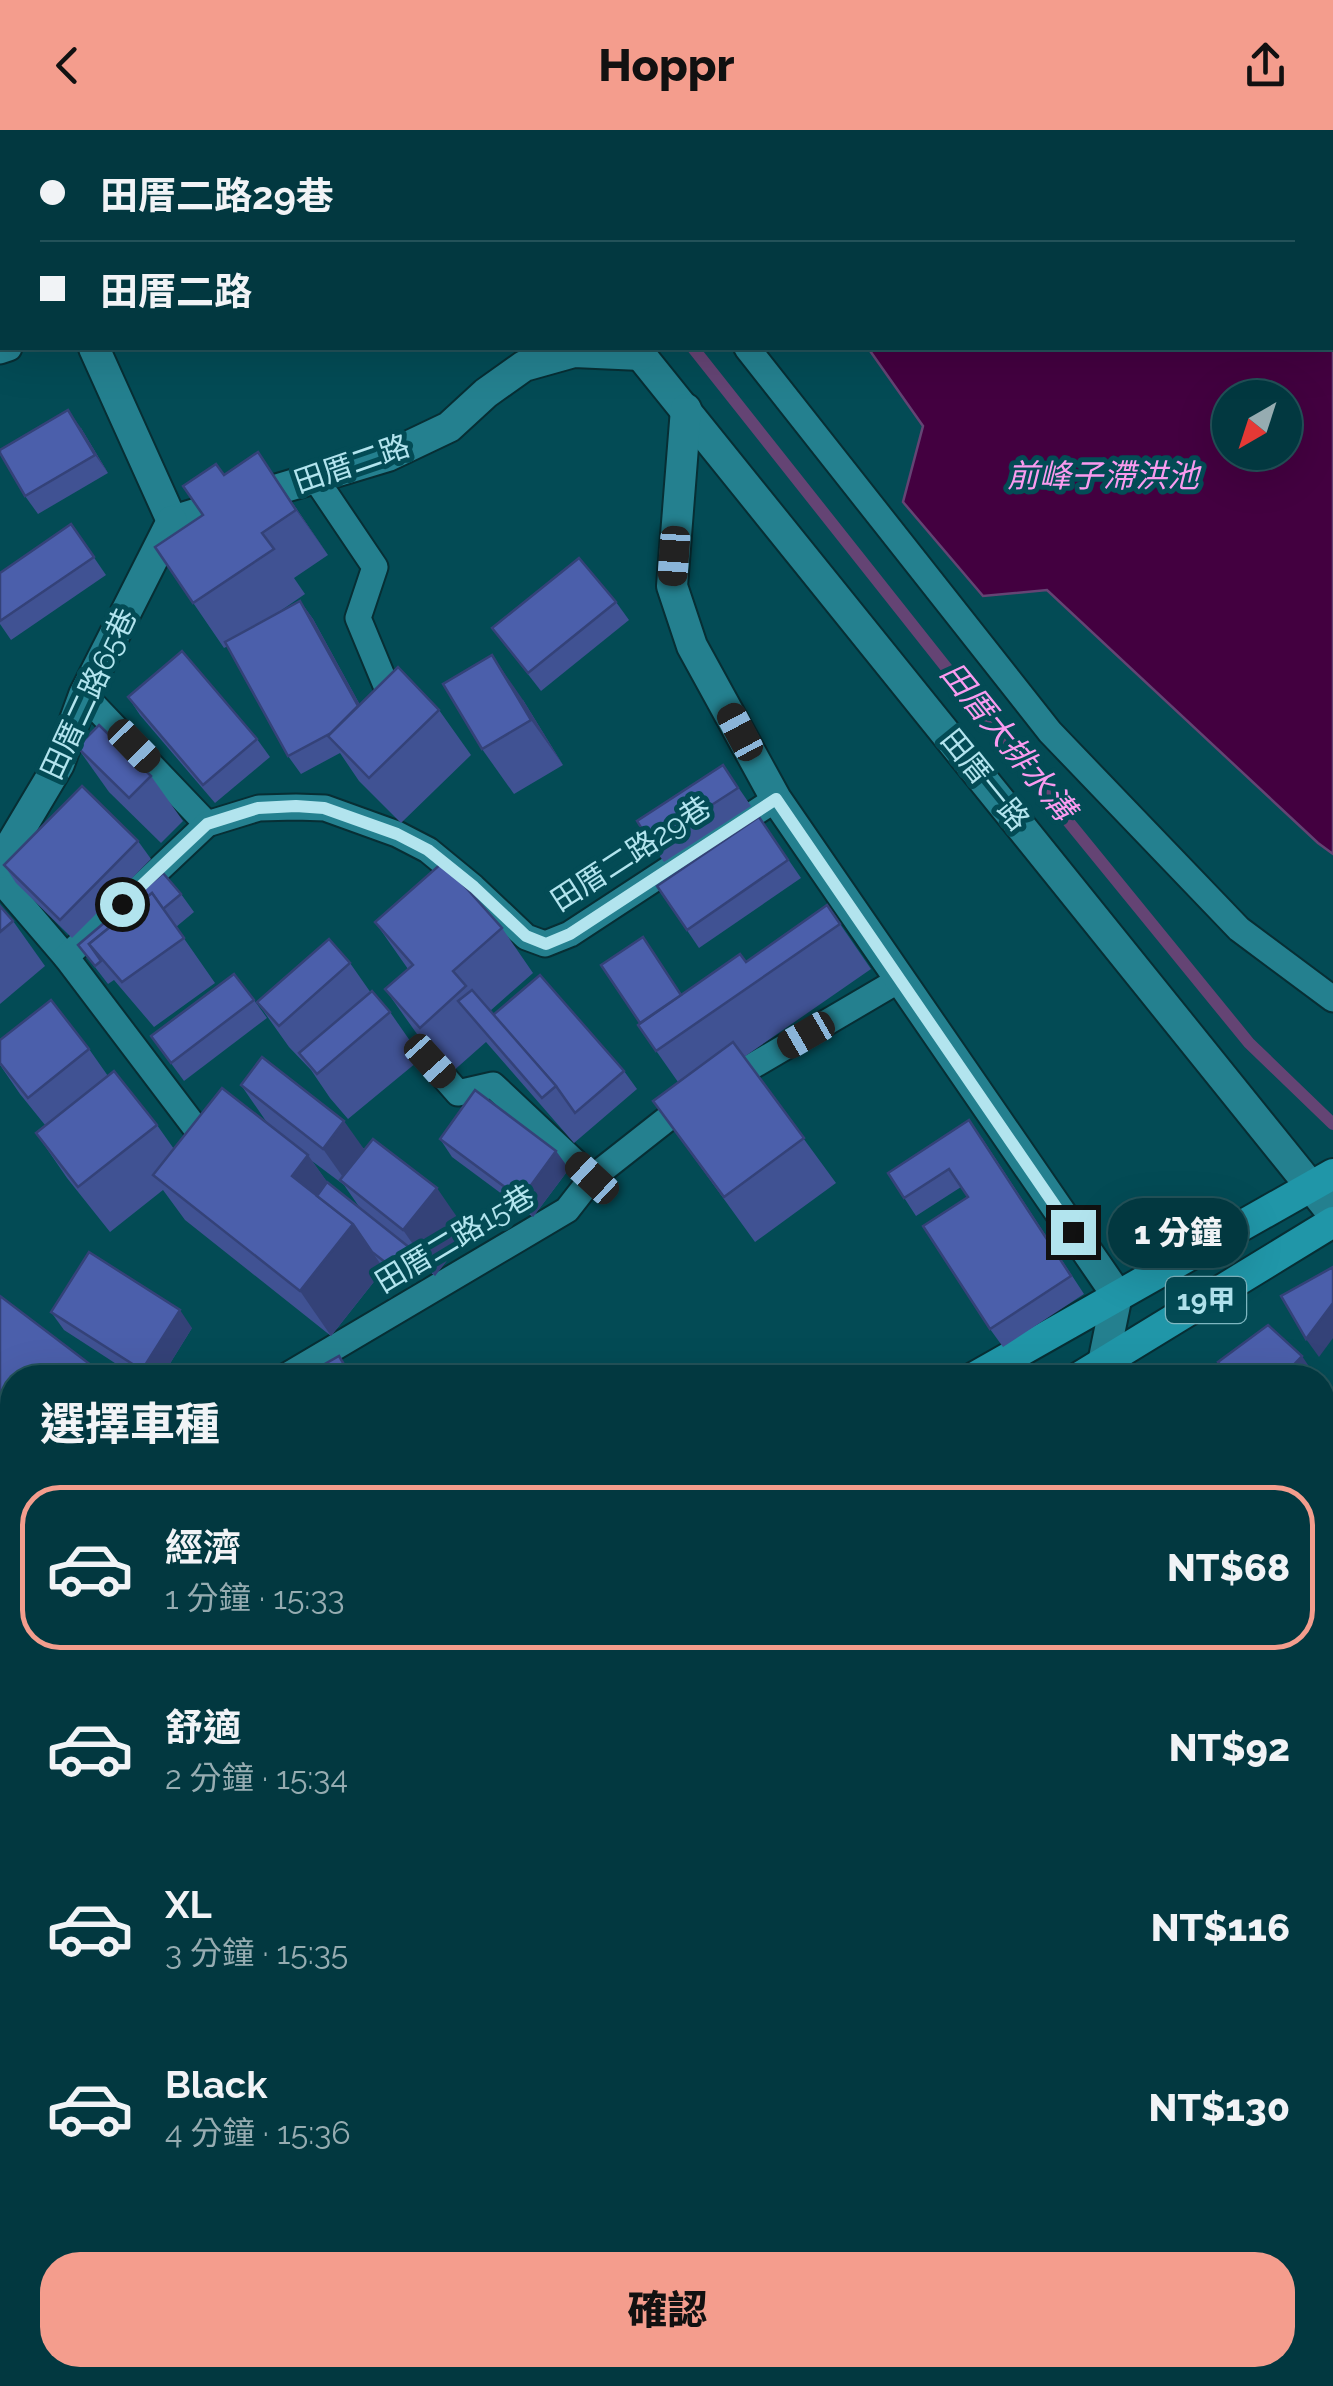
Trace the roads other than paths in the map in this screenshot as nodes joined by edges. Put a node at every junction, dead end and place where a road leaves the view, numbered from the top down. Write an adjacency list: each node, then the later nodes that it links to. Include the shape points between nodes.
1 (95, 350): 6 (street)
2 (749, 350): 15 (lane, via 1050,732 1240,929)
3 (638, 351): 4 (street, 田厝一路); 5 (street, 田厝二路, via 574,352 524,366 449,427 388,456)
4 (686, 409): 9 (street, via 672,586 692,646); 19 (street, 田厝一路)
5 (315, 478): 6 (street, 田厝二路); 8 (lane, via 375,567 358,618)
6 (172, 521): 7 (street, 田厝二路65巷)
7 (84, 695): 10 (lane); 11 (street, 田厝二路65巷, via 59,764)
8 (392, 700)
9 (776, 799): 10 (lane, 田厝二路29巷, via 546,944 526,936 428,850 324,808 258,808); 14 (street)
10 (207, 824): 13 (lane, 田厝二路29巷)
11 (0, 863)
12 (0, 880): 13 (lane)
13 (66, 958): 17 (lane)
14 (899, 980): 18 (lane, 田厝二路15巷, via 681,1108); 22 (street)
15 (1333, 999)
16 (430, 1061): 18 (lane, via 458,1093 494,1085)
17 (208, 1142)
18 (592, 1178): 23 (lane, 田厝二路15巷, via 567,1210)
19 (1325, 1178): 20 (street, 田厝一路); 22 (main road, 19甲)
20 (1333, 1214)
21 (1333, 1222): 26 (main road, 19甲)
22 (1117, 1294): 24 (main road, 19甲); 25 (street)
23 (306, 1365)
24 (995, 1365)
25 (1092, 1365)
26 (1098, 1365)

